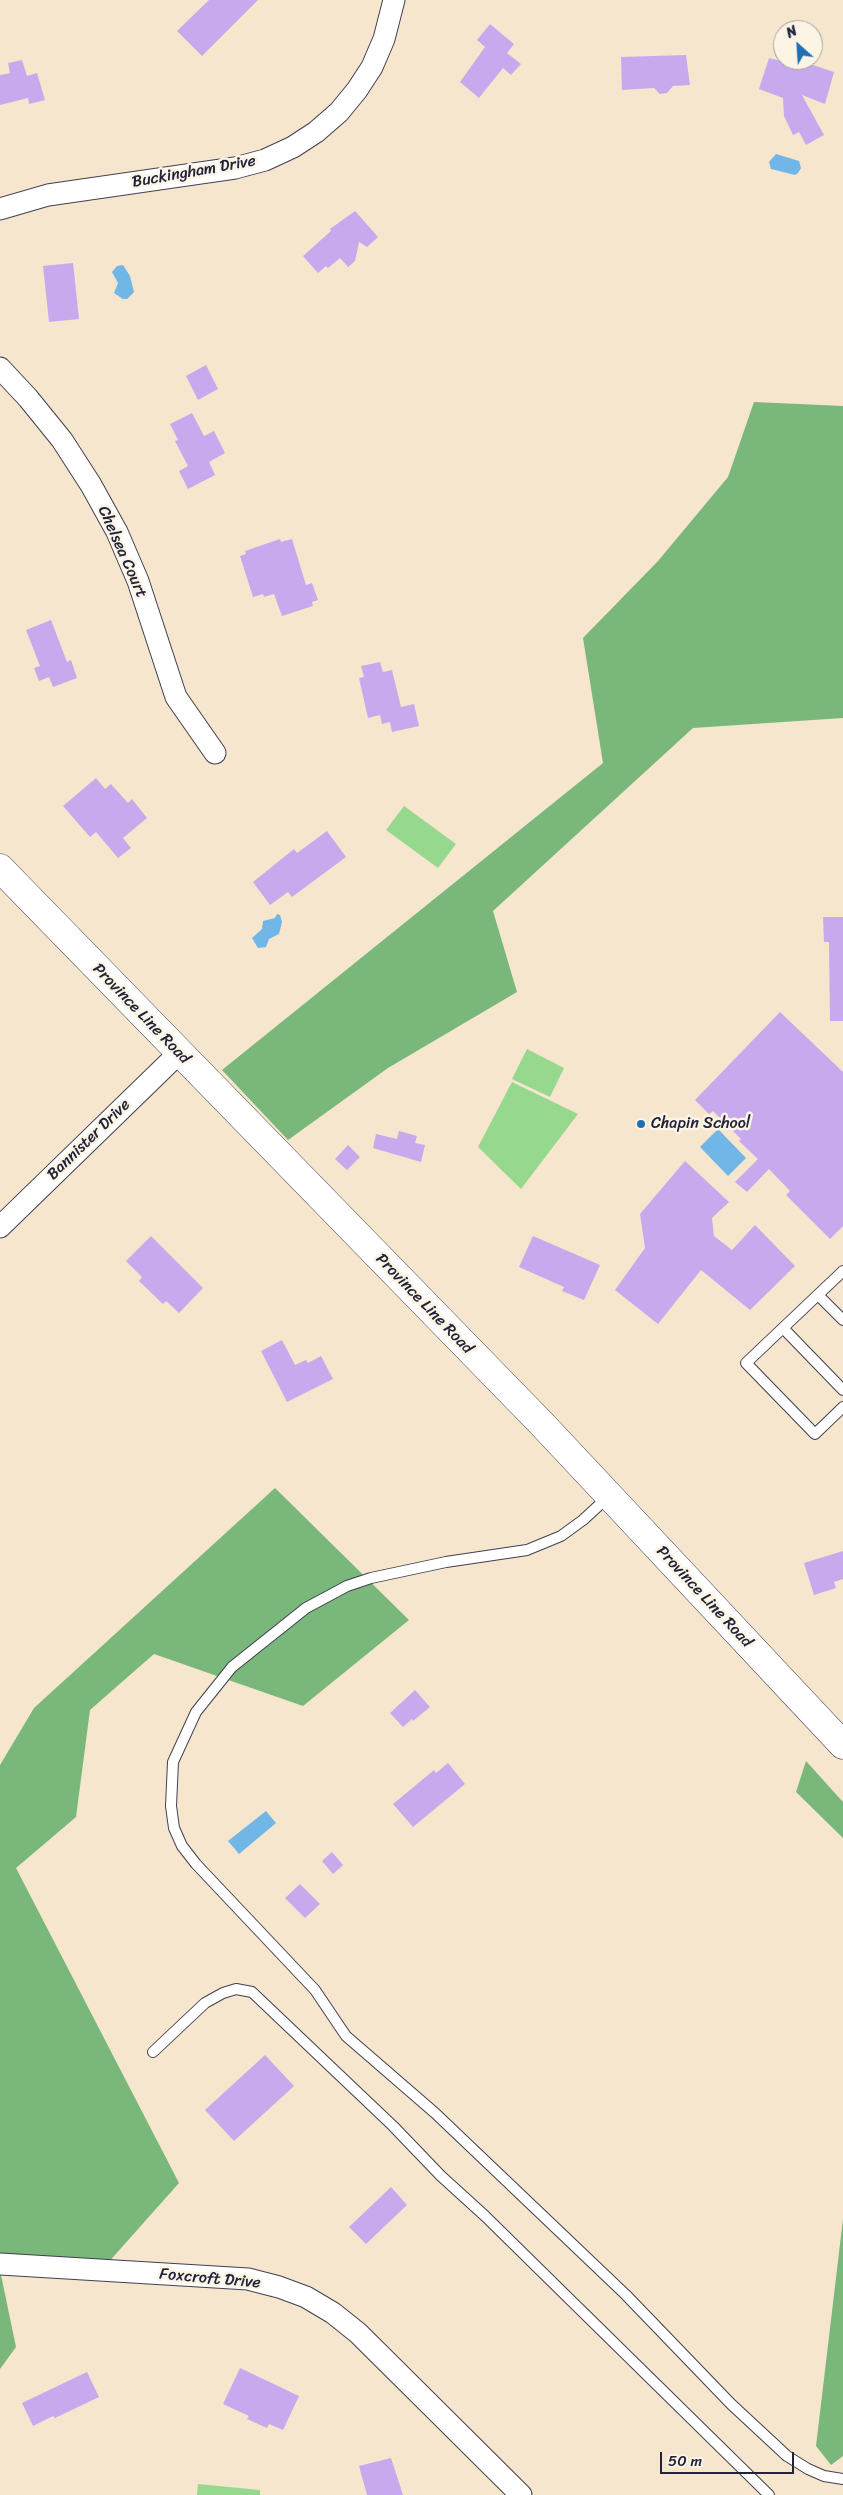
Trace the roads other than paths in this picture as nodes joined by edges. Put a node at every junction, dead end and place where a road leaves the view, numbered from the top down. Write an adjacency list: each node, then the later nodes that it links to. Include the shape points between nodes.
1 (394, 0): 2 (street, Buckingham Drive, via 384,39 357,90 339,112 293,147 265,160 235,168 48,195)
2 (0, 209)
3 (0, 368): 4 (street, Chelsea Court, via 62,440 91,485 117,532 138,581 176,697)
4 (215, 753)
5 (0, 868): 6 (main road, Province Line Road)
6 (178, 1054): 7 (street, Bannister Drive); 14 (main road, Province Line Road, via 343,1220)
7 (0, 1227)
8 (843, 1270): 9 (lane)
9 (818, 1295): 10 (lane); 11 (lane)
10 (843, 1320)
11 (782, 1328): 12 (lane); 13 (lane, via 746,1363 815,1434)
12 (843, 1390)
13 (843, 1407)
14 (608, 1496): 15 (main road, Province Line Road); 18 (lane, via 560,1536 527,1550 371,1578 347,1586 306,1608 232,1667 196,1712 174,1762 171,1796 174,1828 182,1846 196,1864 315,1990 346,2036 435,2113 626,2295 731,2404 787,2456 824,2476)
15 (843, 1745)
16 (153, 2052): 20 (lane, via 205,2002 236,1989 252,1992 486,2216)
17 (0, 2264): 19 (street, Foxcroft Drive, via 248,2279 306,2297 358,2333)
18 (843, 2479)
19 (520, 2495)
20 (769, 2495)

